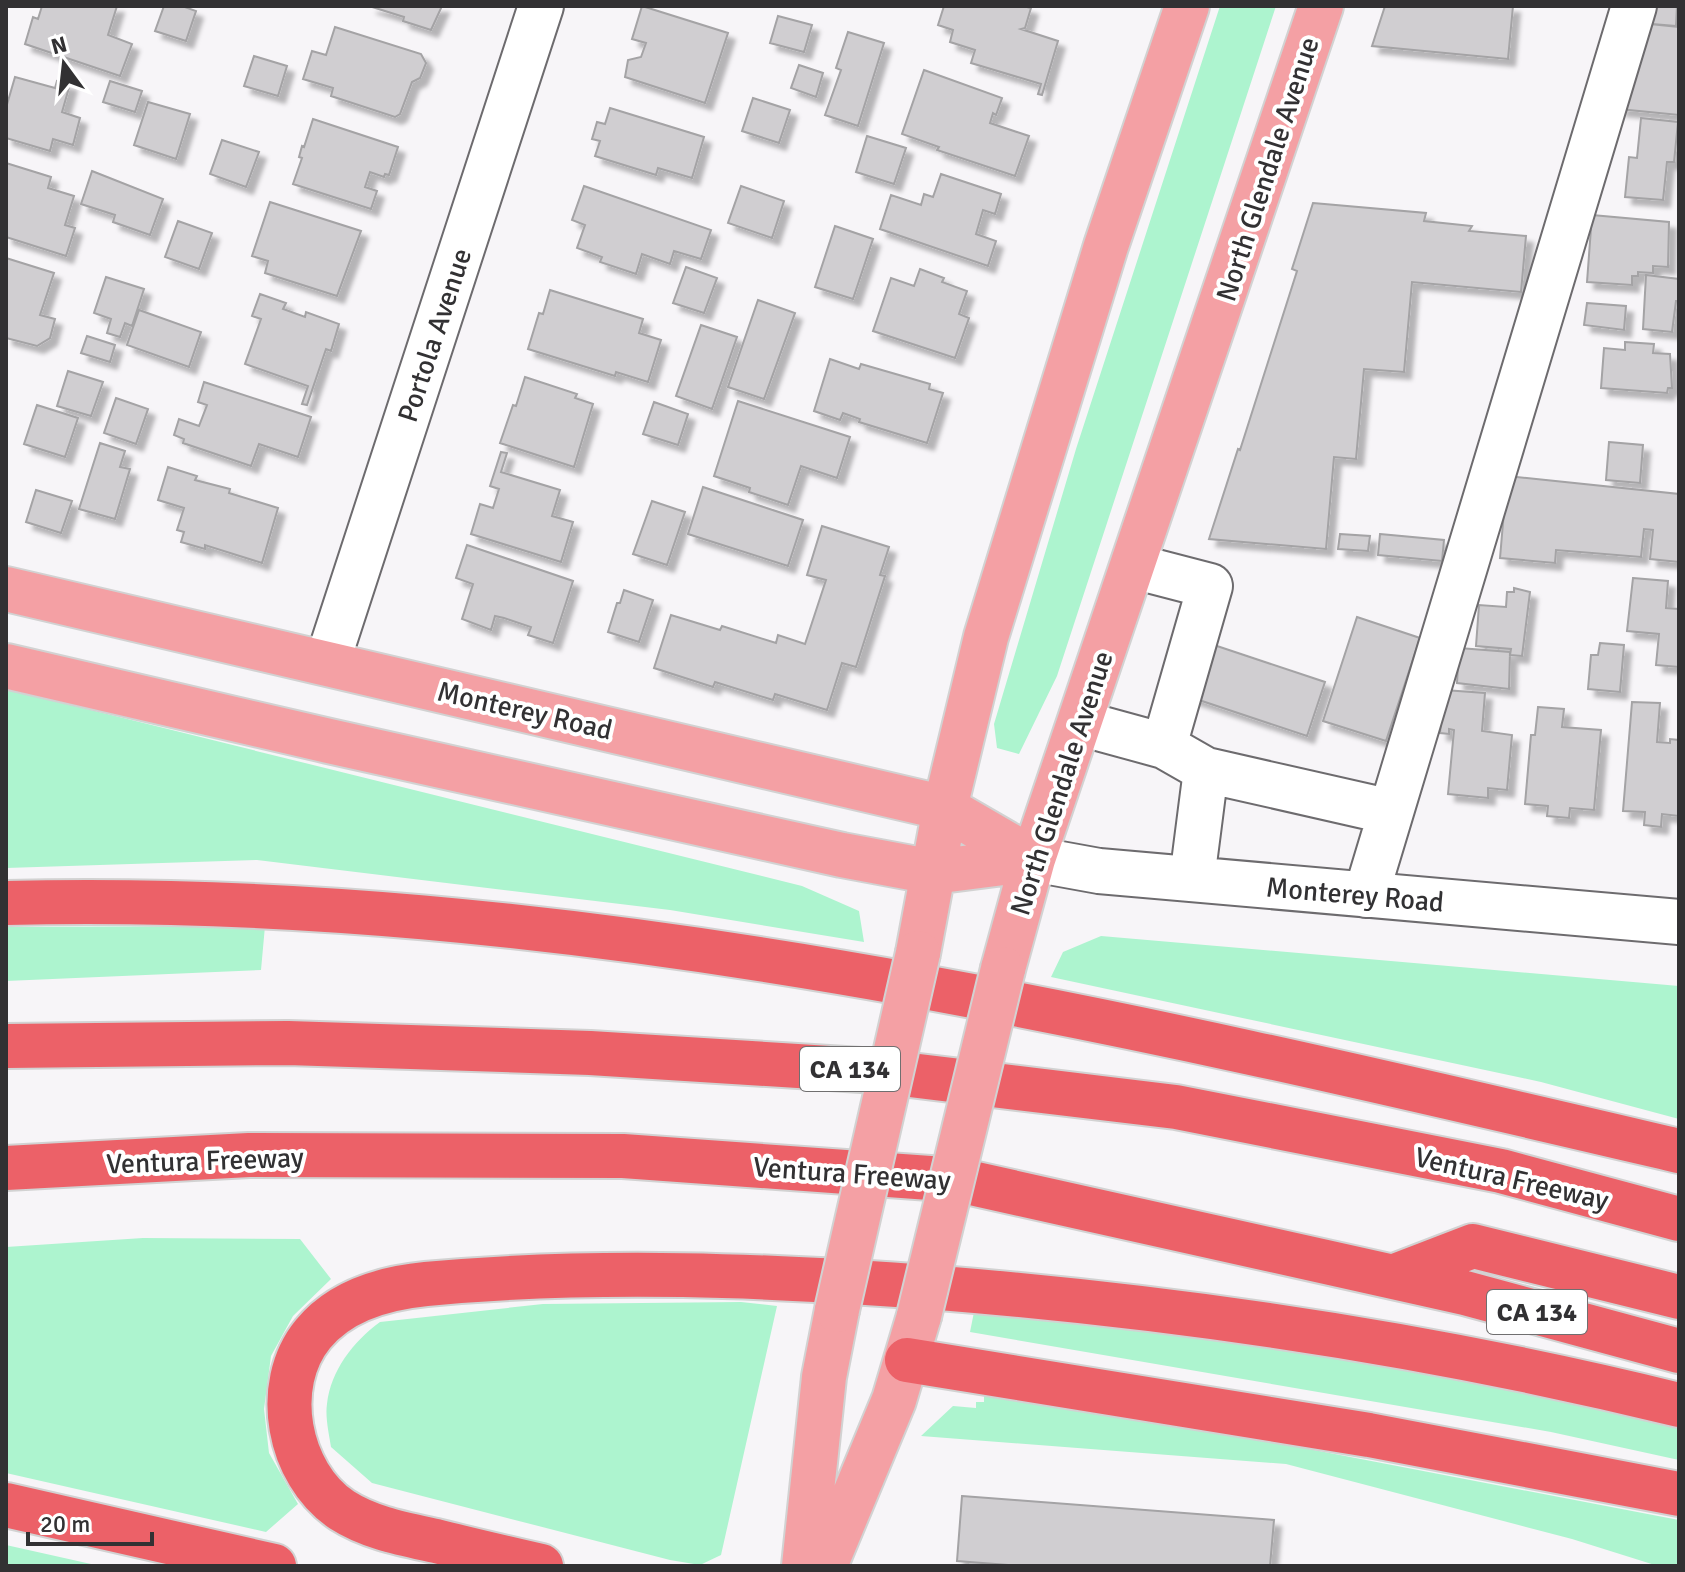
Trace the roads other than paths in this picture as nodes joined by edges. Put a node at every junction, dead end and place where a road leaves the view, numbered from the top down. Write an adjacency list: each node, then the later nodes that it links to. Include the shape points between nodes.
1 (541, 6): 7 (street, Portola Avenue)
2 (1187, 6): 12 (main road, via 1106,246 986,637)
3 (1321, 6): 5 (main road, North Glendale Avenue)
4 (1634, 6): 13 (street)
5 (1133, 566): 9 (main road, North Glendale Avenue); 10 (street, via 1210,586)
6 (6, 589): 7 (main road, Monterey Road)
7 (327, 663): 12 (main road, Monterey Road)
8 (6, 666): 15 (main road, Monterey Road)
9 (1080, 723): 10 (street); 14 (main road, North Glendale Avenue)
10 (1164, 746): 11 (street)
11 (1206, 770): 13 (street); 16 (street)
12 (945, 808): 14 (main road, Monterey Road); 15 (main road)
13 (1391, 812): 17 (street)
14 (1033, 859): 15 (main road, Monterey Road); 16 (street, Monterey Road); 27 (main road, North Glendale Avenue, bridge)
15 (933, 872): 33 (main road, bridge, via 824,1377)
16 (1192, 879): 17 (street, Monterey Road)
17 (1366, 895): 19 (street, Monterey Road)
18 (6, 903): 21 (highway, via 305,908 646,943 1112,1024)
19 (1679, 922)
20 (6, 1046): 23 (highway, Ventura Freeway / CA 134, via 304,1043 877,1071 1176,1107 1501,1171)
21 (1679, 1151)
22 (6, 1168): 24 (highway, Ventura Freeway / CA 134, via 249,1155 607,1156 943,1178)
23 (1679, 1219)
24 (1395, 1276): 25 (highway, via 1473,1246); 26 (highway, Ventura Freeway / CA 134)
25 (1679, 1297)
26 (1679, 1351)
27 (907, 1360): 29 (highway, via 1369,1435); 34 (main road, North Glendale Avenue)
28 (1679, 1405): 32 (highway, via 1484,1362 1235,1319 1069,1299 820,1280 597,1276 423,1285 389,1289 334,1315 313,1334 291,1385 294,1440 319,1490 341,1509 378,1527)
29 (1679, 1494)
30 (6, 1505): 31 (highway)
31 (274, 1566)
32 (541, 1566)
33 (804, 1566)
34 (825, 1566)

